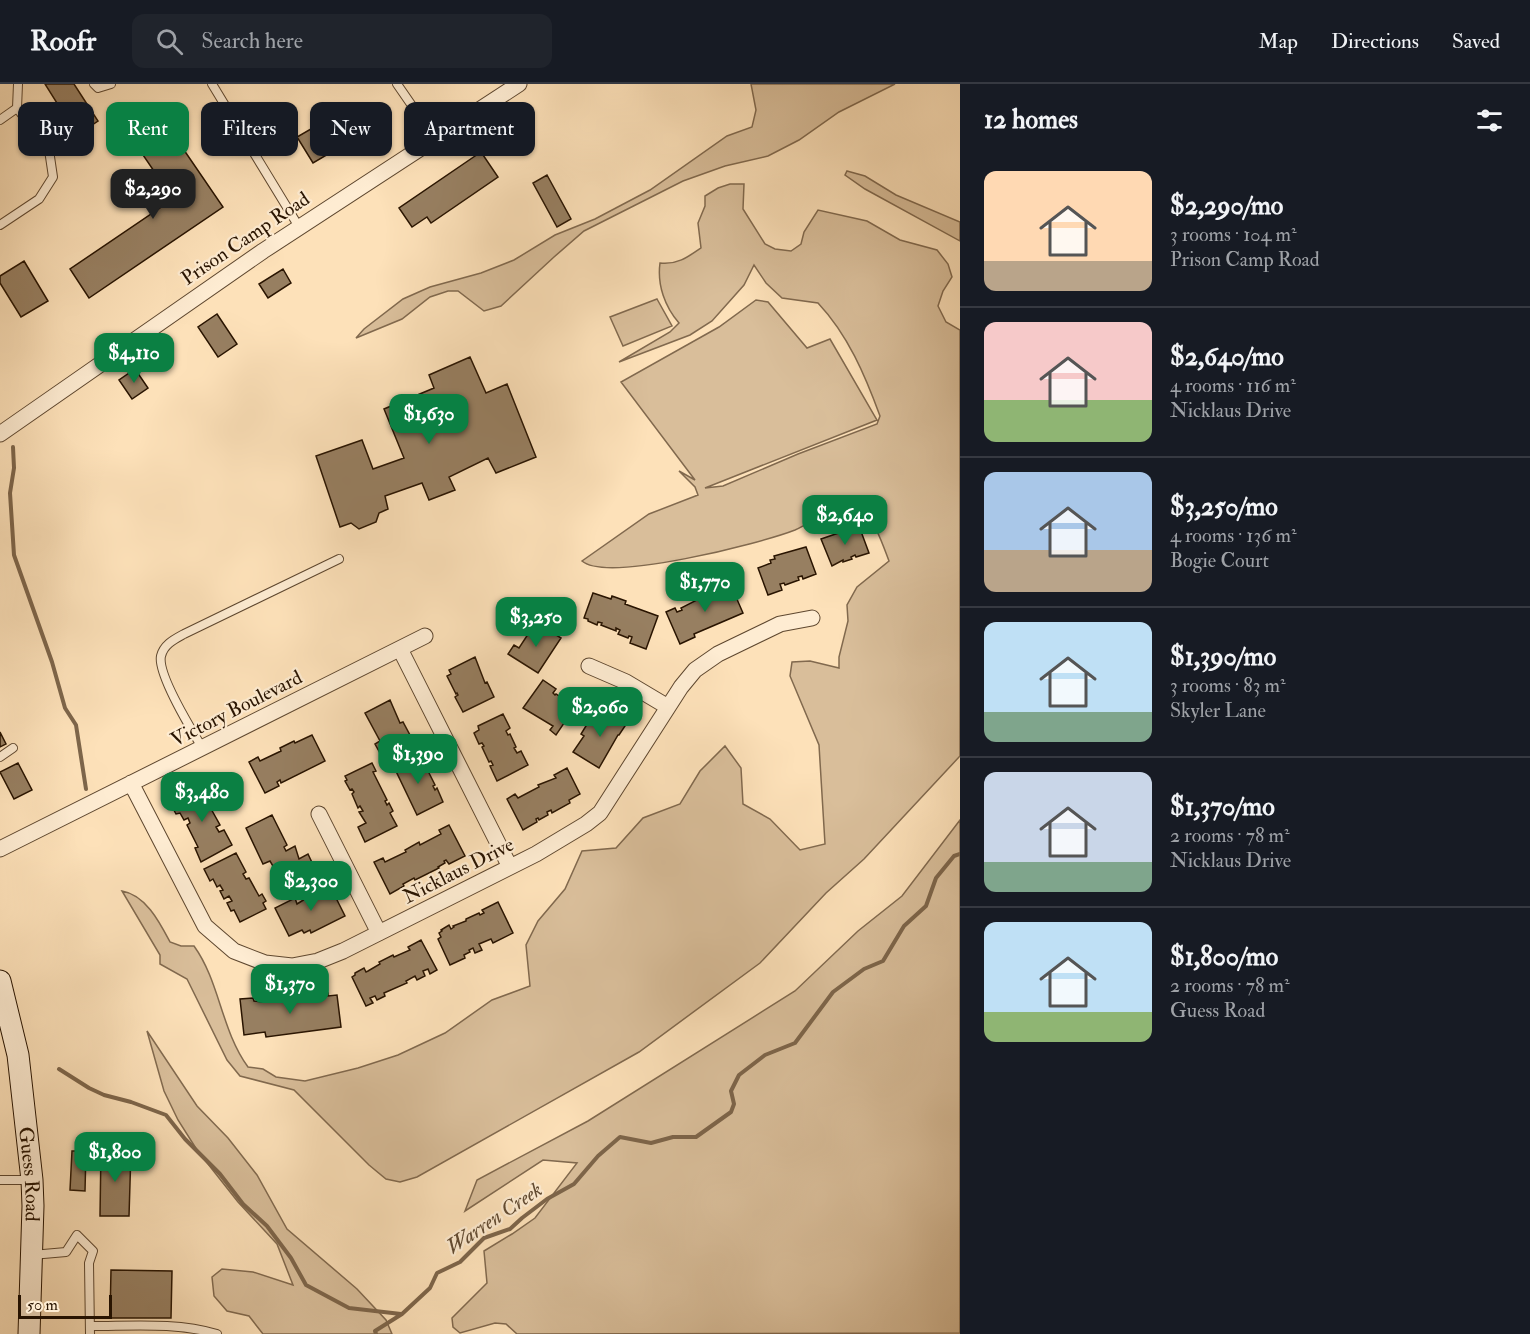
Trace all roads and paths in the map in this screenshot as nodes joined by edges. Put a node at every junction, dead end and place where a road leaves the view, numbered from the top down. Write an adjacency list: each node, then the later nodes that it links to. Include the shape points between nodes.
1 (18, 84): 9 (lane)
2 (94, 84): 3 (lane, via 98,88)
3 (111, 84)
4 (212, 84): 13 (lane)
5 (397, 84): 7 (lane)
6 (519, 84): 8 (street, Prison Camp Road)
7 (409, 102)
8 (492, 102)
9 (17, 108): 10 (lane); 12 (lane, via 49,150 52,177 39,199)
10 (0, 120)
11 (409, 156): 13 (street, Prison Camp Road)
12 (0, 225)
13 (299, 227): 14 (street, Prison Camp Road)
14 (0, 434)
15 (339, 560): 22 (lane, via 184,634 164,648 162,671)
16 (812, 618): 20 (street, Nicklaus Drive, via 780,624 718,654 695,670)
17 (425, 636): 18 (street, Victory Boulevard)
18 (400, 649): 22 (street, Victory Boulevard); 27 (street)
19 (589, 666): 20 (street)
20 (668, 707): 27 (street, Nicklaus Drive, via 600,813)
21 (13, 748): 23 (lane)
22 (203, 748): 24 (street, Victory Boulevard)
23 (0, 757)
24 (131, 783): 26 (street, Victory Boulevard); 28 (street, Nicklaus Drive, via 205,926 234,951 265,963 292,966 318,961)
25 (319, 814): 28 (street)
26 (0, 849)
27 (510, 867): 28 (street, Nicklaus Drive)
28 (379, 933)
29 (0, 981): 31 (main road, Guess Road, via 18,1055)
30 (0, 1180): 31 (lane)
31 (32, 1180): 32 (main road, Guess Road)
32 (31, 1255): 33 (lane, via 66,1252 77,1235 93,1251 89,1263); 34 (main road, Guess Road)
33 (90, 1330): 35 (lane, via 178,1326)
34 (29, 1334)
35 (218, 1334)

